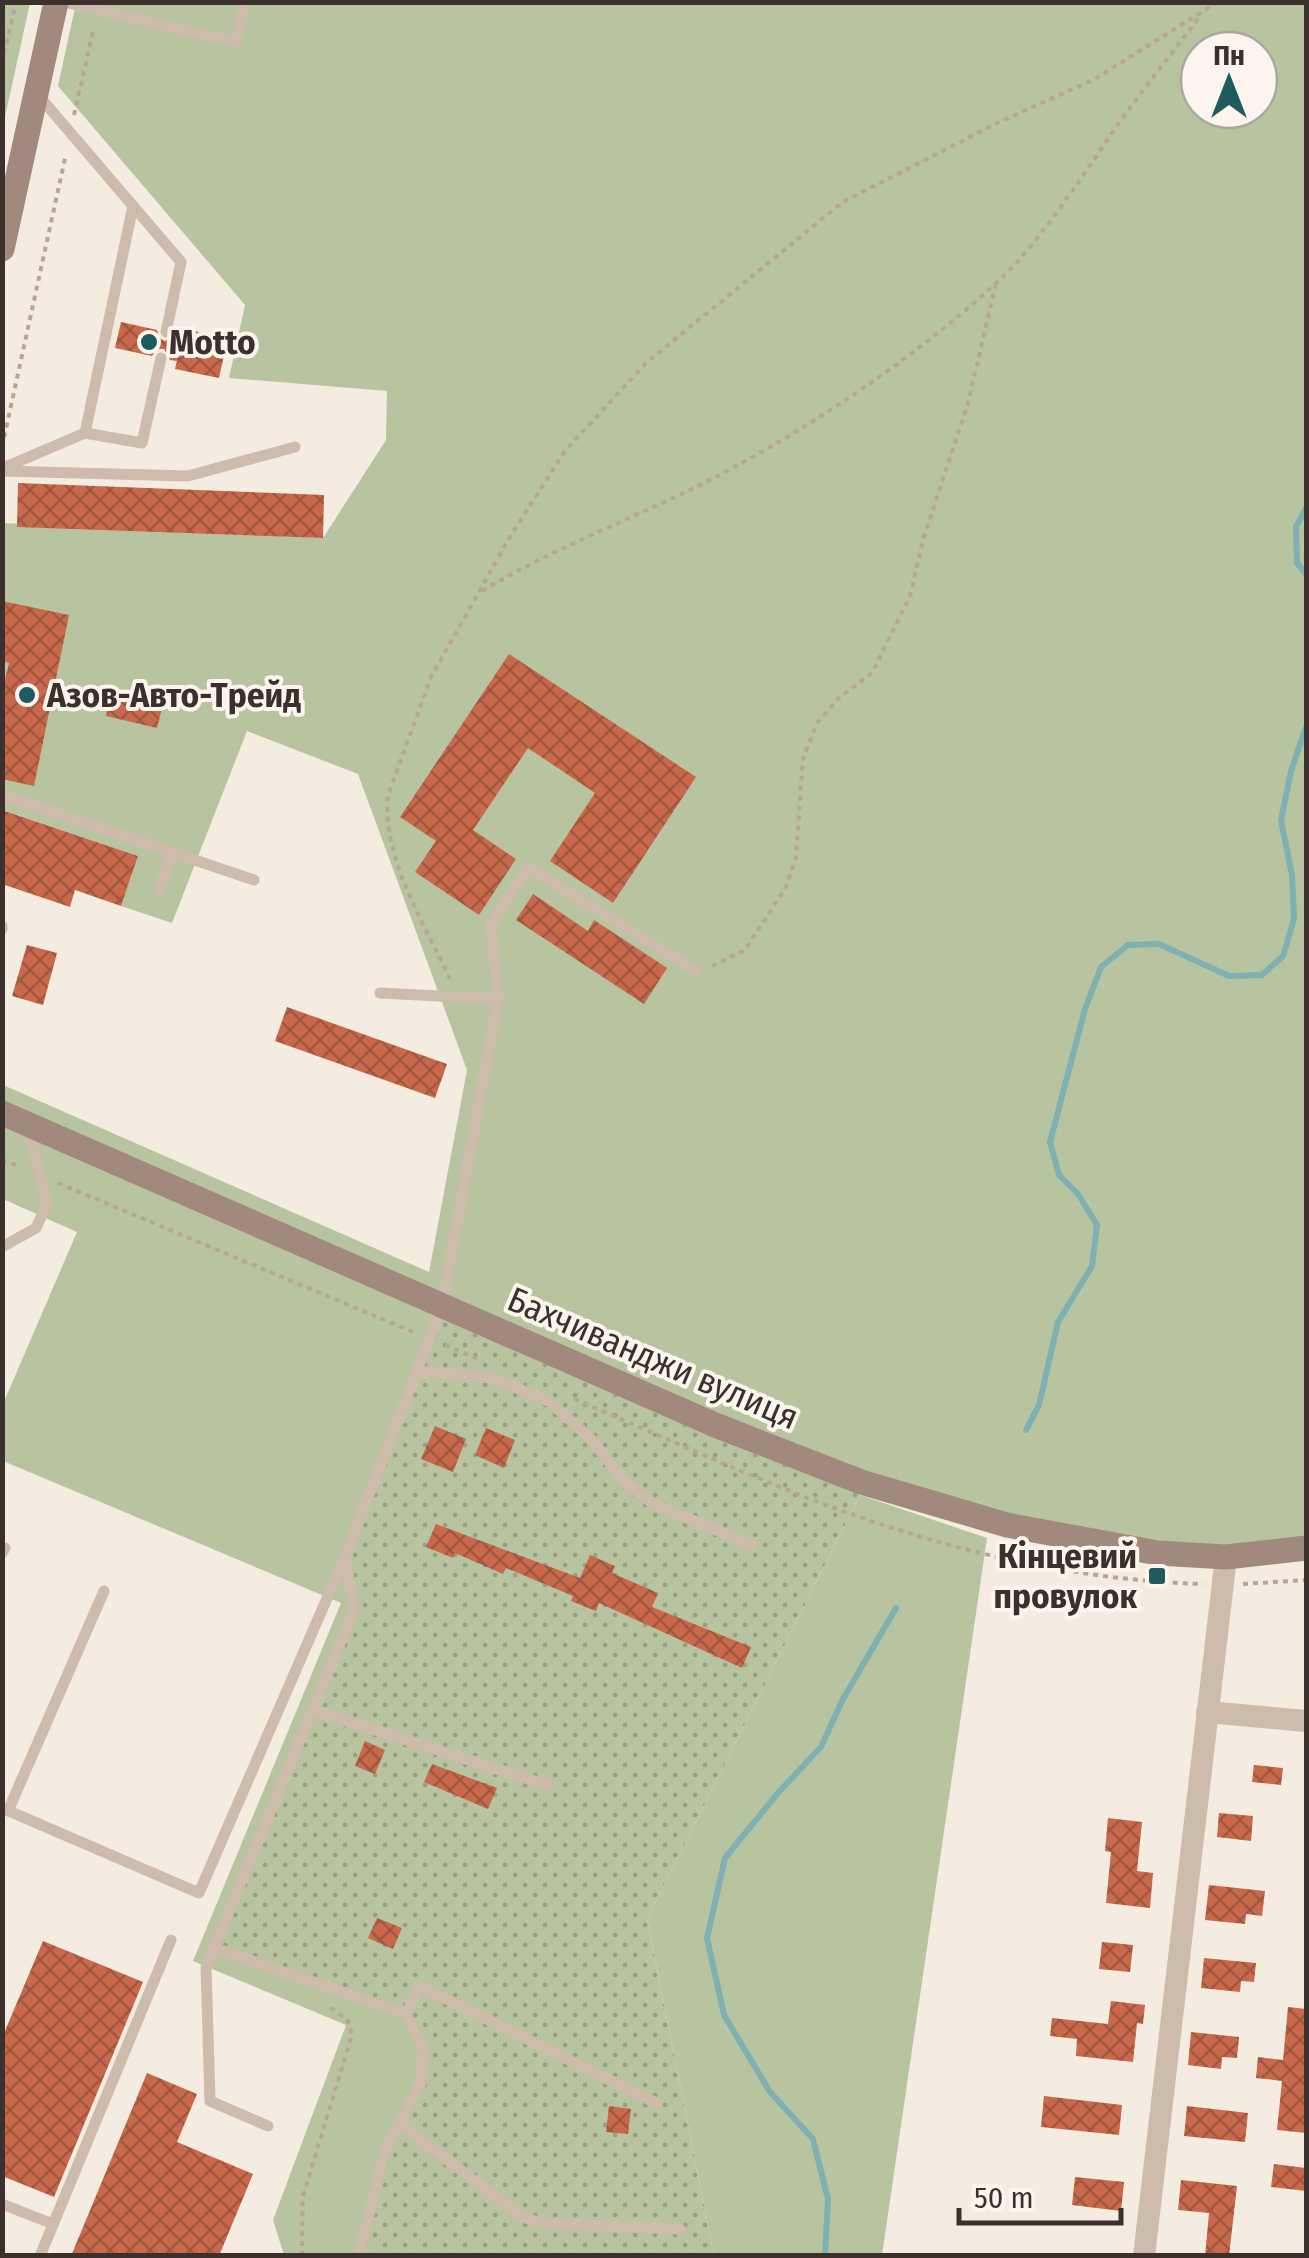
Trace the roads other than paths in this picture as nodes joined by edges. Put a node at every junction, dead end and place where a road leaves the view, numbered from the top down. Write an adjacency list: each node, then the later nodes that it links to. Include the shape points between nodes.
1 (56, 2): 4 (street)
2 (64, 2): 3 (lane, via 236,42)
3 (246, 2)
4 (36, 93): 5 (lane); 6 (street)
5 (133, 206): 7 (lane, via 181,262); 9 (lane)
6 (2, 249)
7 (166, 332)
8 (160, 358): 9 (lane, via 142,444)
9 (85, 432): 11 (lane)
10 (295, 447): 11 (lane, via 188,476)
11 (2, 470)
12 (2, 795): 13 (lane)
13 (172, 852): 14 (lane); 15 (lane)
14 (254, 880)
15 (160, 890)
16 (696, 972): 18 (lane, via 528,867 490,924)
17 (380, 993): 18 (lane)
18 (498, 998): 22 (lane)
19 (2, 1114): 20 (street, Бахчиванджи вулиця)
20 (27, 1124): 21 (lane, via 47,1204 36,1228); 22 (street, Бахчиванджи вулиця)
21 (2, 1247)
22 (442, 1306): 23 (lane); 27 (street, Бахчиванджи вулиця, via 861,1482 1007,1525 1162,1553)
23 (416, 1371): 24 (lane, via 492,1378 550,1402 591,1439 622,1480 654,1504); 26 (lane)
24 (752, 1545)
25 (1306, 1548): 27 (street, Бахчиванджи вулиця)
26 (345, 1557): 29 (lane, via 354,1610); 33 (lane, via 199,1893)
27 (1226, 1557): 30 (street)
28 (104, 1591): 33 (lane)
29 (313, 1710): 32 (lane); 35 (lane)
30 (1207, 1712): 31 (street); 45 (street)
31 (1306, 1721)
32 (547, 1784)
33 (5, 1810)
34 (171, 1940): 41 (lane)
35 (214, 1948): 36 (lane); 39 (lane, via 206,1967 210,2102)
36 (406, 2014): 37 (lane, via 420,1986); 38 (lane, via 423,2046 421,2083)
37 (656, 2103)
38 (400, 2124): 42 (lane, via 540,2223); 44 (lane, via 386,2150)
39 (268, 2126)
40 (2, 2204): 41 (lane)
41 (53, 2224): 43 (lane)
42 (680, 2229)
43 (40, 2256)
44 (358, 2256)
45 (1144, 2256)

